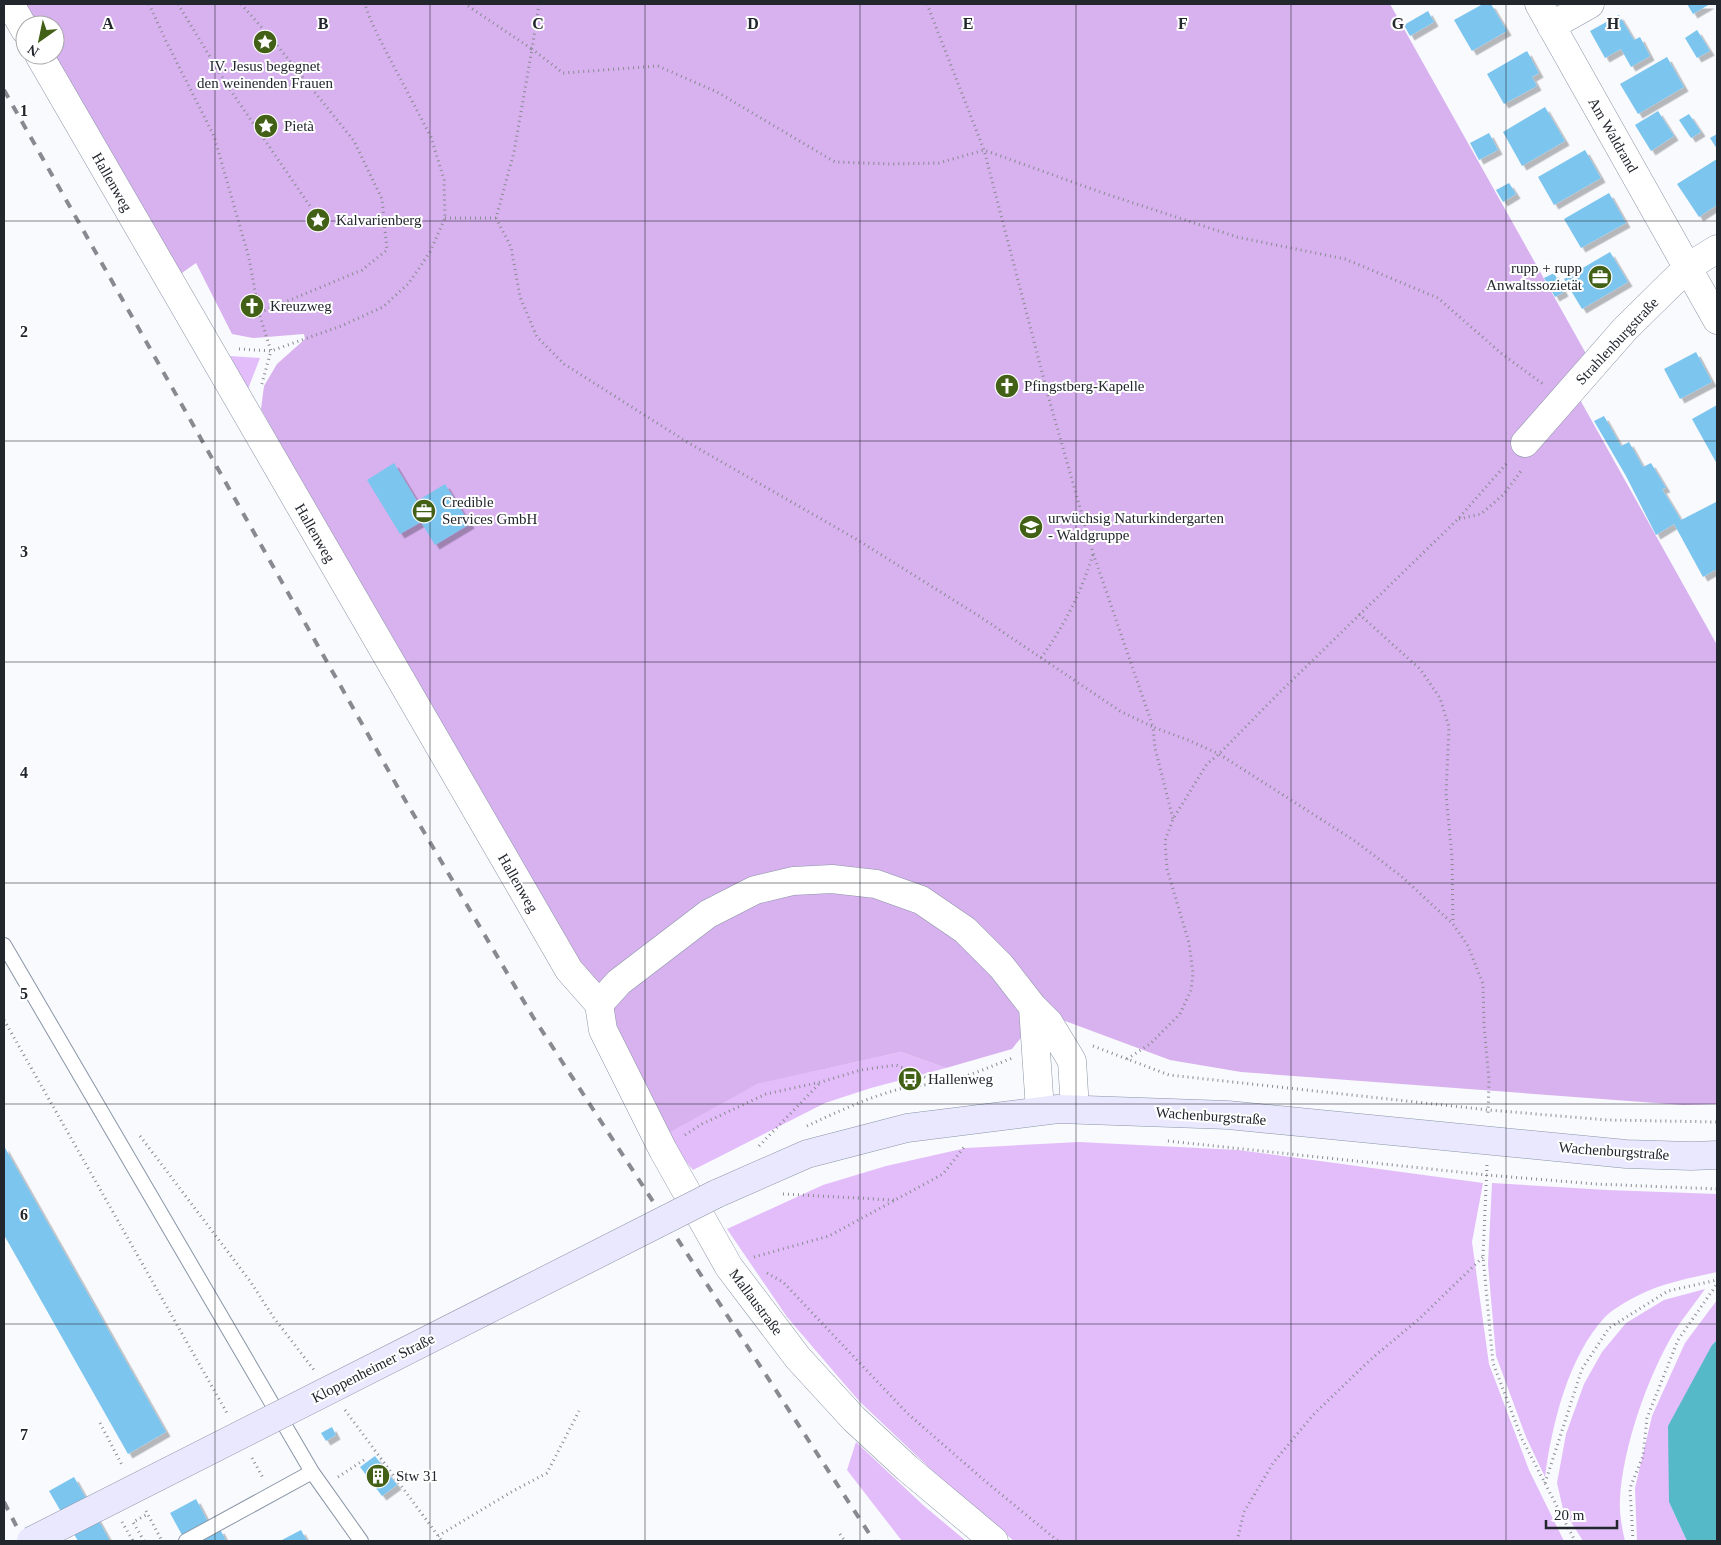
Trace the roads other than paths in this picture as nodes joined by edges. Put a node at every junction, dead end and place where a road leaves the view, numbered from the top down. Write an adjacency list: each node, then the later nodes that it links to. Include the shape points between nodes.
1 (10, 4): 3 (street)
2 (1590, 4): 4 (street)
3 (16, 15)
4 (1545, 15): 7 (street, Am Waldrand)
5 (45, 65): 11 (street, Hallenweg, via 569,970)
6 (1717, 249): 7 (street, Strahlenburgstraße)
7 (1688, 267): 8 (street, Am Waldrand); 9 (street, Strahlenburgstraße, via 1625,328)
8 (1717, 320)
9 (1524, 443)
10 (4, 945): 17 (lane)
11 (599, 1004): 12 (street, via 620,982 708,914 755,890 793,881 832,878 876,884 921,900 965,930 1001,966); 21 (street, Mallaustraße, via 604,1030 663,1150 729,1267 798,1358 854,1419)
12 (1033, 1008): 13 (street, via 1049,1023 1072,1061); 14 (street)
13 (1075, 1109): 14 (main road, Wachenburgstraße); 15 (main road, Wachenburgstraße, via 1228,1115 1626,1154)
14 (1040, 1110): 16 (main road, Wachenburgstraße, via 907,1128 808,1154)
15 (1717, 1155)
16 (716, 1194): 18 (main road, Kloppenheimer Straße, bridge)
17 (312, 1472): 19 (lane); 20 (lane)
18 (31, 1541)
19 (186, 1541)
20 (361, 1541)
21 (994, 1541)

